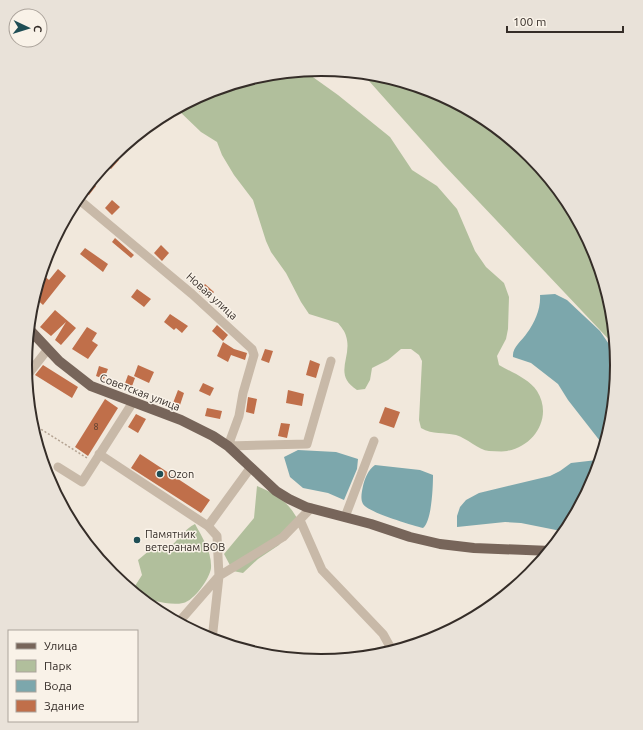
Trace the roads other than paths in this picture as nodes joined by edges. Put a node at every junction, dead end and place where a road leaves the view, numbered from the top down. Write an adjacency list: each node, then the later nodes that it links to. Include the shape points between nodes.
1 (82, 202): 8 (street, Новая улица, via 252,348 254,355 239,416)
2 (34, 335): 3 (main road, Советская улица)
3 (48, 349): 5 (street); 6 (main road, Советская улица, via 91,386)
4 (331, 361): 8 (street, via 307,444)
5 (32, 369)
6 (133, 402): 8 (main road, Советская улица, via 197,427); 9 (street)
7 (374, 441): 13 (street)
8 (228, 446): 11 (main road, Советская улица)
9 (99, 454): 10 (street, via 82,482); 15 (street)
10 (58, 467)
11 (251, 467): 12 (main road, Советская улица, via 289,500); 15 (street)
12 (311, 508): 13 (main road, Советская улица); 14 (street)
13 (345, 517): 16 (main road, Советская улица, via 440,544)
14 (300, 520): 17 (street, via 283,537); 20 (street, via 322,570 383,634)
15 (208, 526): 17 (street, via 217,536)
16 (543, 551)
17 (219, 576): 18 (street); 19 (street)
18 (182, 619)
19 (213, 633)
20 (390, 646)

